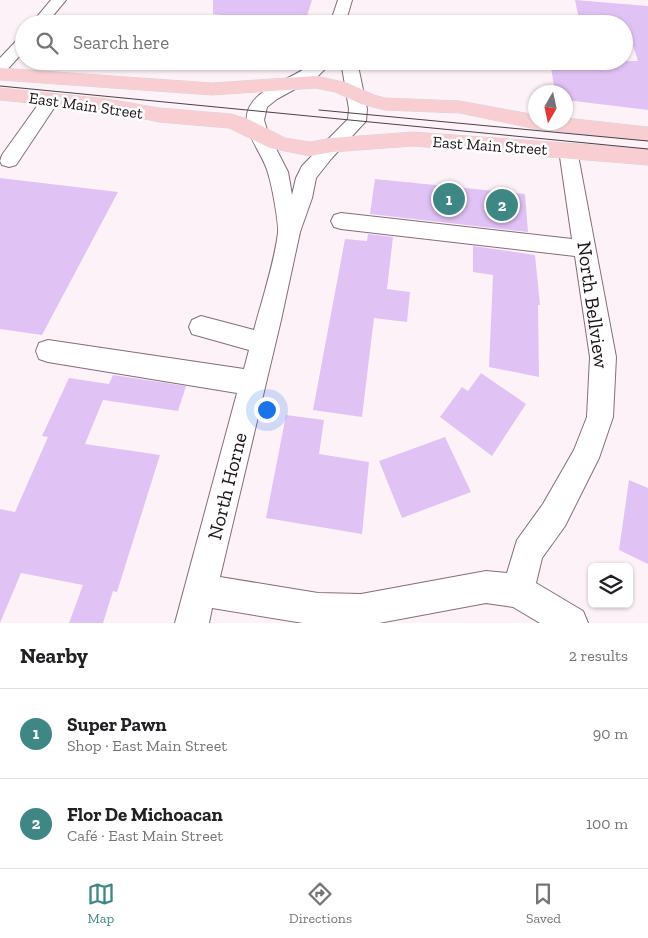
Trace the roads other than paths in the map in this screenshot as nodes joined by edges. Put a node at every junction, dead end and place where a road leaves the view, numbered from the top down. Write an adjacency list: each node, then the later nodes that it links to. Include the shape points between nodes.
1 (59, 0): 4 (street)
2 (345, 0): 5 (street)
3 (356, 0): 6 (street)
4 (46, 15)
5 (340, 15)
6 (354, 15)
7 (15, 51): 8 (street)
8 (0, 68)
9 (315, 70): 12 (street)
10 (349, 70): 13 (street)
11 (0, 74): 12 (main road, East Main Street, via 212,88)
12 (292, 82): 13 (main road, via 316,82); 18 (street, via 259,105 255,120)
13 (353, 92): 16 (main road, East Main Street, via 385,104 460,107); 20 (street, via 358,109 357,121)
14 (0, 94): 15 (main road, East Main Street)
15 (51, 99): 18 (main road, East Main Street, via 159,115 231,121); 23 (street)
16 (528, 120)
17 (573, 126): 19 (main road, East Main Street)
18 (259, 133): 20 (main road, via 293,147 310,149); 25 (street, North Horne, via 278,172)
19 (648, 134)
20 (332, 145): 21 (main road, East Main Street, via 413,139); 25 (street, North Horne, via 309,171)
21 (568, 150): 22 (main road, East Main Street); 26 (street, North Bellview)
22 (648, 157)
23 (9, 160)
24 (341, 221): 26 (street)
25 (289, 232): 28 (street, North Horne)
26 (586, 249): 32 (street, North Bellview, via 603,357 600,417 585,458 554,515 528,551)
27 (201, 327): 28 (street)
28 (263, 344): 30 (street, North Horne)
29 (48, 351): 30 (street)
30 (253, 383): 31 (street, North Horne)
31 (201, 590): 32 (street, via 318,609 361,610 486,587); 33 (street, North Horne)
32 (518, 591): 34 (street)
33 (192, 623)
34 (571, 623)

